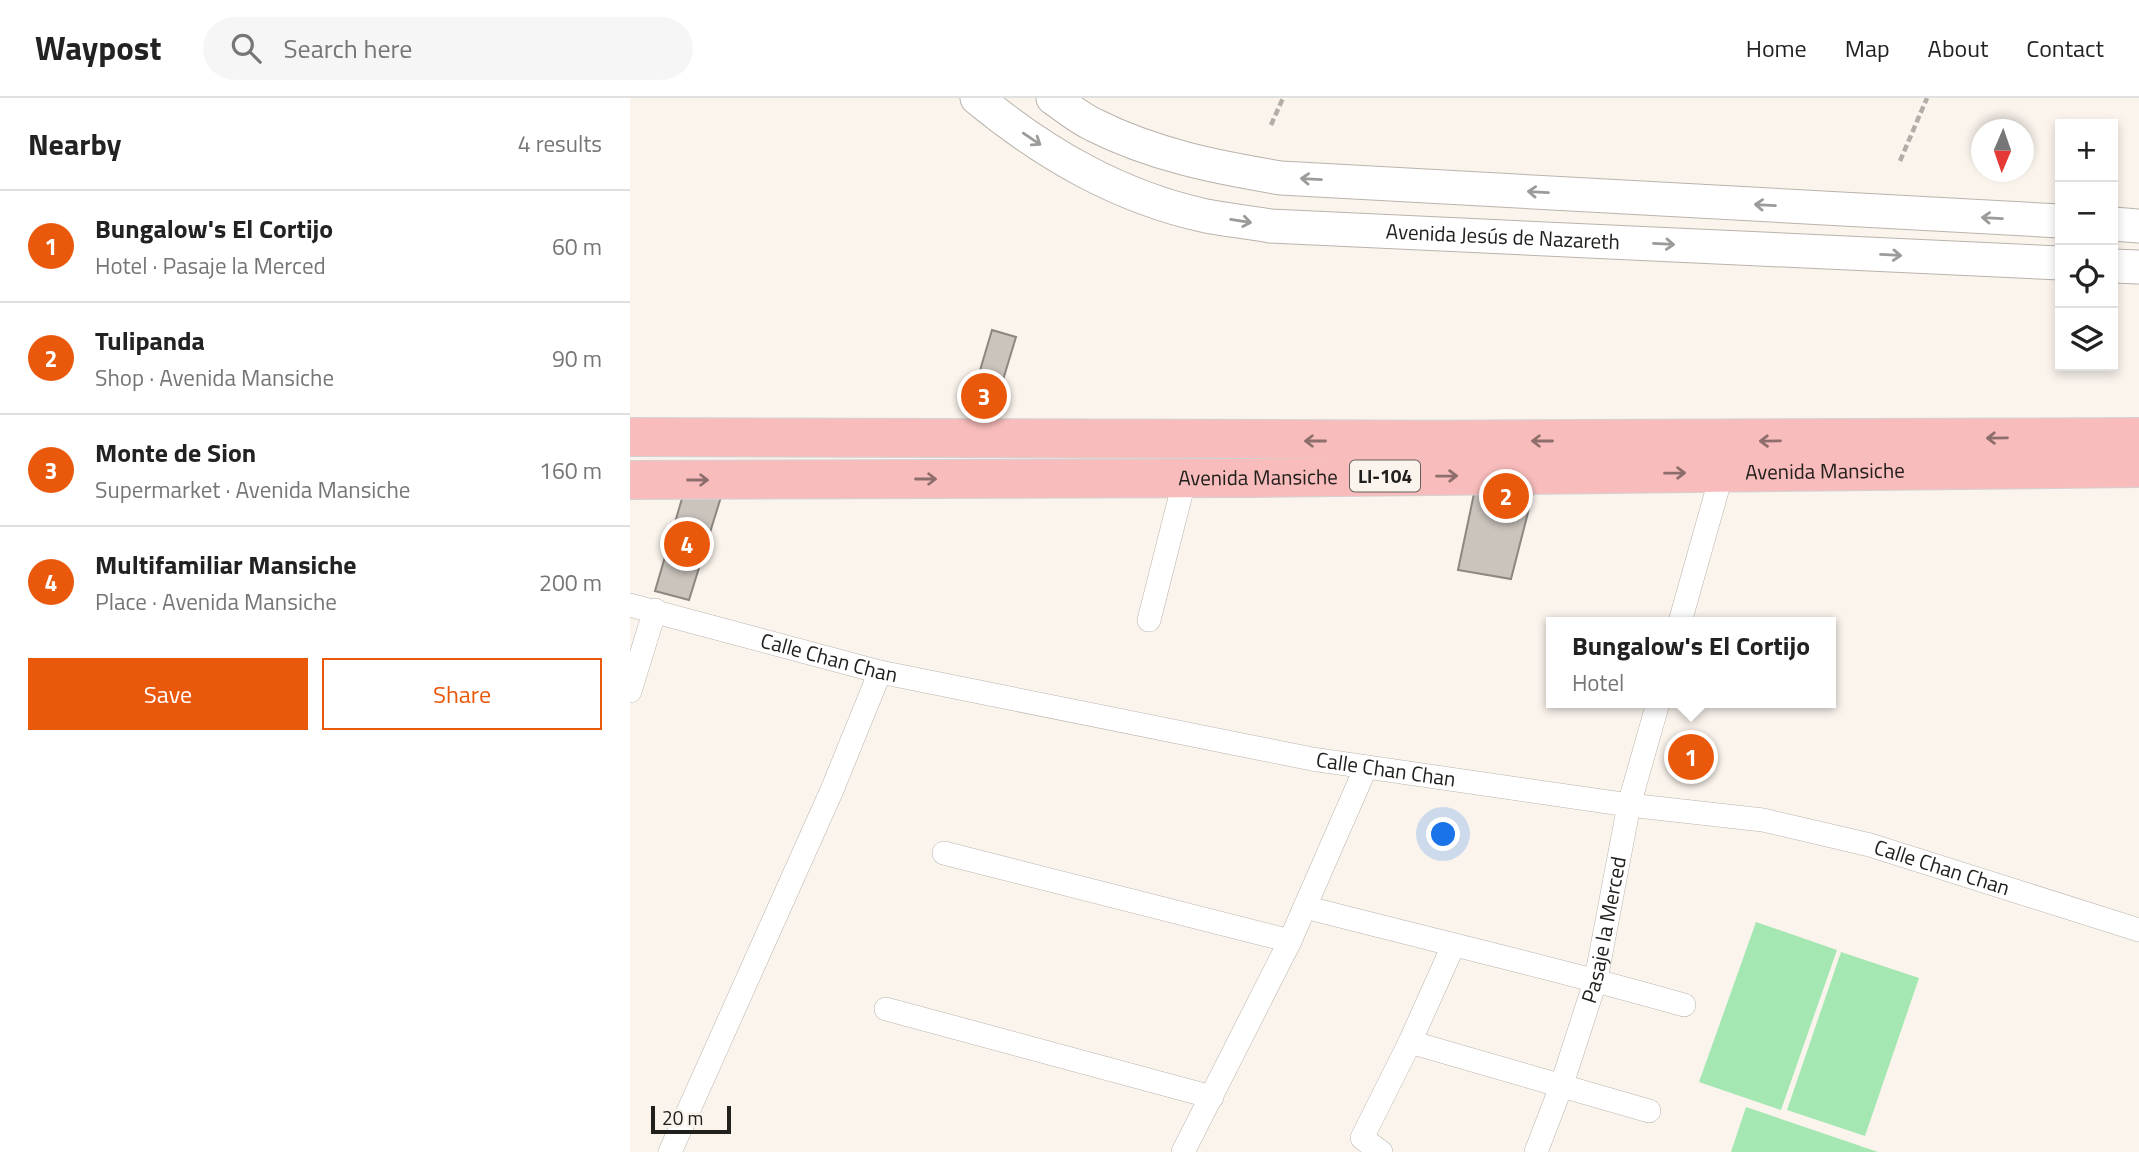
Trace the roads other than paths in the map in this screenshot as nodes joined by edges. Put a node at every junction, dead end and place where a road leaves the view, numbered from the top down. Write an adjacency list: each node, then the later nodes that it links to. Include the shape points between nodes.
1 (977, 98): 6 (main road, Avenida Jesús de Nazareth, one-way to 6, via 1072,166 1136,195 1205,215 1270,226)
2 (1053, 98): 3 (main road, one-way to 2, via 1282,178 1212,167 1150,149 1092,124)
3 (2055, 222)
4 (2118, 224): 5 (main road)
5 (2139, 226)
6 (2055, 263)
7 (2118, 266): 8 (main road)
8 (2139, 267)
9 (630, 436): 11 (highway, Avenida Mansiche / LI-104)
10 (2139, 437): 12 (highway, Avenida Mansiche / LI-104)
11 (880, 438): 14 (highway, Avenida Mansiche / LI-104); 17 (highway)
12 (2049, 454): 13 (highway, Avenida Mansiche / LI-104); 15 (highway, Avenida Mansiche / LI-104)
13 (1723, 457): 14 (highway, Avenida Mansiche / LI-104); 21 (street)
14 (1251, 459): 16 (highway, Avenida Mansiche / LI-104)
15 (2139, 468)
16 (1185, 478): 17 (highway, Avenida Mansiche / LI-104, one-way to 16); 22 (street)
17 (880, 479): 18 (highway, Avenida Mansiche / LI-104, one-way to 17)
18 (630, 480)
19 (630, 605): 20 (street, Calle Chan Chan)
20 (655, 610): 23 (street, Calle Chan Chan); 24 (street)
21 (1682, 617)
22 (1149, 620)
23 (880, 672): 26 (street, Calle Chan Chan); 40 (street)
24 (630, 691)
25 (1657, 708): 27 (street, Pasaje la Merced)
26 (1366, 767): 27 (street, Calle Chan Chan); 29 (street)
27 (1629, 805): 30 (street, Calle Chan Chan, via 1763,820 1870,845); 33 (street, Pasaje la Merced)
28 (944, 853): 31 (street)
29 (1305, 907): 31 (street); 32 (street)
30 (2139, 930)
31 (1290, 941): 38 (street)
32 (1454, 946): 33 (street); 36 (street)
33 (1596, 979): 34 (street); 37 (street, Pasaje la Merced)
34 (1684, 1005)
35 (887, 1009): 38 (street)
36 (1410, 1042): 37 (street); 42 (street, via 1362,1138)
37 (1562, 1084): 39 (street); 43 (street, Pasaje la Merced)
38 (1212, 1097): 41 (street)
39 (1649, 1111)
40 (670, 1152)
41 (1183, 1152)
42 (1381, 1152)
43 (1536, 1152)

